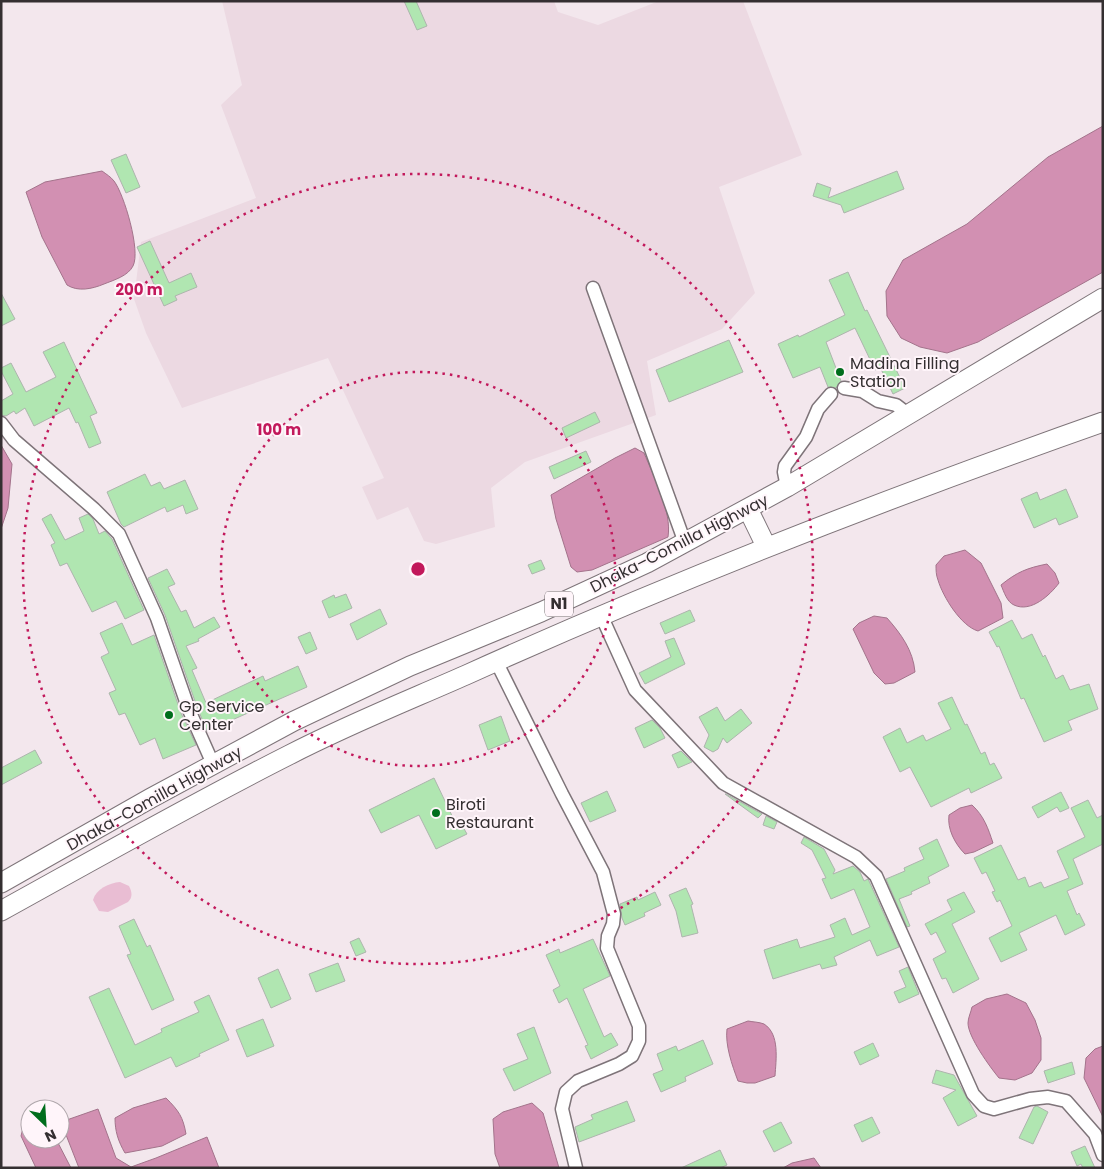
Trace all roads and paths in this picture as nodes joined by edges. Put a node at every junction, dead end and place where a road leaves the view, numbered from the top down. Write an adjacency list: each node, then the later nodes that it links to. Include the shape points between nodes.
1 (593, 288): 10 (street)
2 (1103, 298): 5 (highway, Dhaka–Comilla Highway / N1)
3 (844, 388): 5 (street, via 862,391)
4 (831, 394): 8 (street, via 818,409 806,437 785,466)
5 (909, 414): 8 (highway, Dhaka–Comilla Highway / N1)
6 (1103, 422): 11 (highway, Dhaka–Comilla Highway / N1, via 956,473)
7 (1, 424): 14 (street, via 14,440 119,534 157,618 189,710)
8 (787, 487): 9 (highway, Dhaka–Comilla Highway / N1)
9 (748, 509): 10 (highway, Dhaka–Comilla Highway / N1); 11 (highway)
10 (685, 543): 14 (highway, Dhaka–Comilla Highway / N1, via 541,612 392,674)
11 (766, 546): 12 (highway, Dhaka–Comilla Highway / N1)
12 (600, 615): 13 (highway, Dhaka–Comilla Highway / N1); 19 (street, via 635,690 723,783 856,856 876,876 947,1038 978,1100 984,1106 994,1108 1048,1097 1066,1101 1095,1134)
13 (496, 661): 17 (highway, Dhaka–Comilla Highway / N1, via 292,753); 20 (street, via 603,872 614,914 607,948 639,1026 639,1042 632,1056 578,1081 566,1092 562,1109)
14 (213, 764): 15 (highway, Dhaka–Comilla Highway / N1)
15 (36, 864): 16 (highway, Dhaka–Comilla Highway / N1); 17 (highway)
16 (1, 883)
17 (48, 885): 18 (highway, Dhaka–Comilla Highway / N1)
18 (1, 911)
19 (1103, 1155)
20 (576, 1168)

